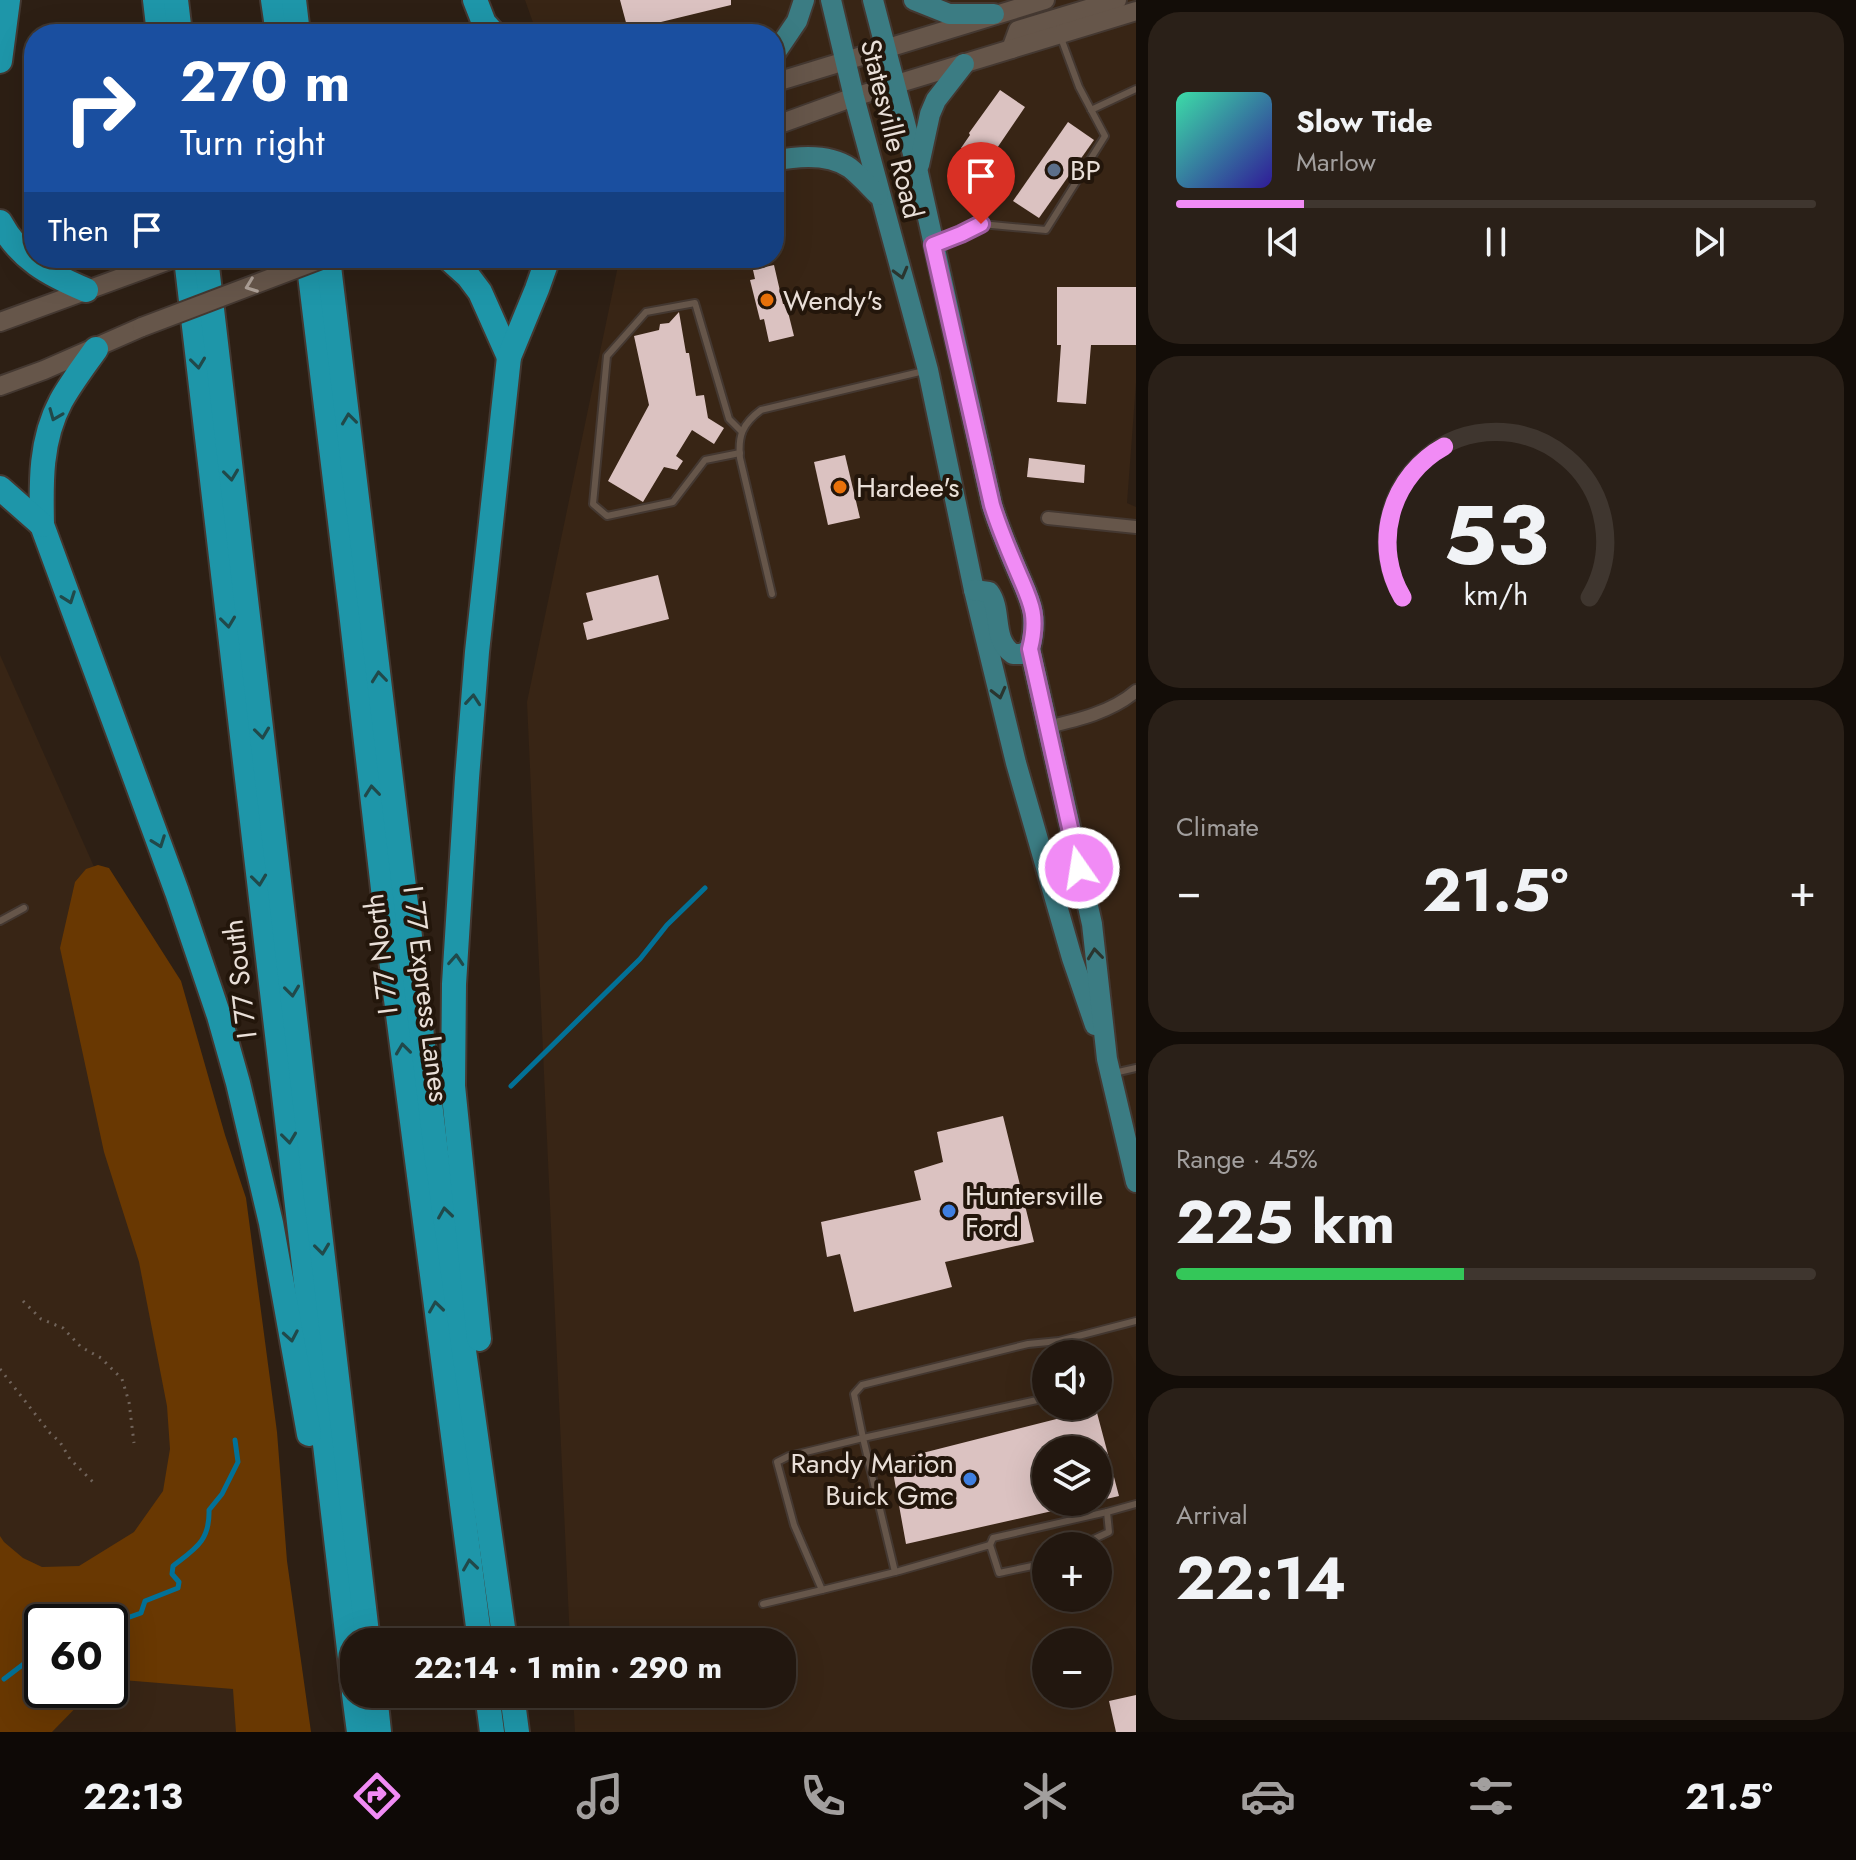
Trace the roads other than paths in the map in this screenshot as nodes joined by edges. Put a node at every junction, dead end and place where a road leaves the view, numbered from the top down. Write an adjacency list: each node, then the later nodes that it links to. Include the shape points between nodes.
1 (8, 0): 23 (highway)
2 (155, 0): 14 (highway)
3 (176, 0): 15 (highway)
4 (273, 0): 16 (highway)
5 (294, 0): 17 (highway)
6 (804, 0): 19 (main road)
7 (831, 0): 22 (main road, Statesville Road)
8 (873, 0): 20 (main road, Statesville Road)
9 (914, 0): 13 (main road, via 949,14)
10 (1045, 0): 13 (main road)
11 (1117, 0): 21 (main road, via 1018,30)
12 (1136, 11): 18 (main road)
13 (994, 14): 20 (main road)
14 (158, 24)
15 (179, 24)
16 (277, 24)
17 (297, 24)
18 (1059, 34): 21 (main road); 29 (lane)
19 (784, 40)
20 (884, 49): 22 (main road); 26 (main road, Statesville Road)
21 (1011, 49): 24 (main road)
22 (845, 60): 25 (main road); 28 (main road, Statesville Road)
23 (0, 61)
24 (964, 64): 26 (main road); 32 (main road, via 930,114)
25 (784, 80)
26 (895, 86): 28 (main road); 32 (main road, Statesville Road)
27 (1136, 89): 29 (lane)
28 (854, 97): 30 (main road); 33 (main road, Statesville Road)
29 (1091, 110): 35 (lane, via 1105,136 1046,230 981,224)
30 (784, 122)
31 (784, 159): 33 (main road, via 832,160 853,171)
32 (918, 173): 35 (main road, Statesville Road)
33 (880, 198): 52 (main road, Statesville Road, one-way to 52)
34 (0, 222): 36 (highway)
35 (933, 245): 62 (main road, Statesville Road, via 992,505 1030,598)
36 (24, 254)
37 (42, 268): 48 (highway)
38 (148, 268): 48 (main road)
39 (187, 268): 85 (highway, I 77 South, one-way to 85)
40 (207, 268): 86 (highway, one-way to 86)
41 (299, 268): 50 (main road, one-way to 50, bridge)
42 (309, 268): 87 (highway, I 77 Express Lanes, one-way to 42, via 394,984)
43 (327, 268): 75 (highway, I 77 North, one-way to 43, via 422,1044)
44 (459, 268): 51 (highway, via 480,292)
45 (544, 268): 47 (highway)
46 (553, 268): 47 (highway)
47 (537, 289): 51 (highway)
48 (86, 290): 49 (main road)
49 (0, 322)
50 (96, 349): 53 (main road); 58 (highway, one-way to 58, via 60,402 49,431 41,470)
51 (509, 357): 75 (highway, one-way to 51, via 488,1430 452,1033 477,652)
52 (928, 370): 54 (lane, via 761,410); 60 (main road, Statesville Road)
53 (0, 386)
54 (742, 432): 55 (lane); 55 (lane, via 729,419 695,303 646,312 607,356 593,504 607,516 673,502 705,460)
55 (740, 453): 61 (lane)
56 (0, 488): 58 (highway)
57 (1048, 518): 59 (street)
58 (42, 525): 84 (highway, one-way to 84, via 200,956 238,1083 271,1223)
59 (1136, 527)
60 (974, 590): 62 (main road, via 993,597 1004,648 1013,654); 67 (main road, Statesville Road, one-way to 67, via 1016,763)
61 (772, 594)
62 (1030, 649): 64 (main road, Statesville Road)
63 (1136, 691): 64 (street, via 1098,713)
64 (1047, 727): 67 (main road, Statesville Road, one-way to 64, via 1092,924)
65 (24, 908): 66 (lane)
66 (0, 921)
67 (1109, 1067): 68 (lane); 69 (main road, Statesville Road)
68 (1136, 1068)
69 (1136, 1182)
70 (1136, 1321): 71 (lane)
71 (1063, 1340)
72 (1032, 1344): 74 (lane, via 862,1385 854,1394)
73 (1032, 1401): 74 (lane)
74 (863, 1438): 81 (lane); 82 (lane, via 777,1462 794,1525)
75 (484, 1484): 88 (highway, I 77 North)
76 (1136, 1504): 77 (lane)
77 (1112, 1511)
78 (1089, 1516): 79 (lane, via 993,1538)
79 (990, 1545): 80 (lane, via 999,1573); 81 (lane)
80 (1032, 1566)
81 (895, 1572): 82 (lane)
82 (822, 1590): 83 (lane)
83 (763, 1604)
84 (343, 1628)
85 (346, 1628)
86 (366, 1628)
87 (478, 1628)
88 (503, 1628)
89 (356, 1708): 93 (highway)
90 (376, 1708): 94 (highway)
91 (489, 1708): 95 (highway)
92 (514, 1708): 96 (highway)
93 (359, 1732)
94 (379, 1732)
95 (492, 1732)
96 (517, 1732)

